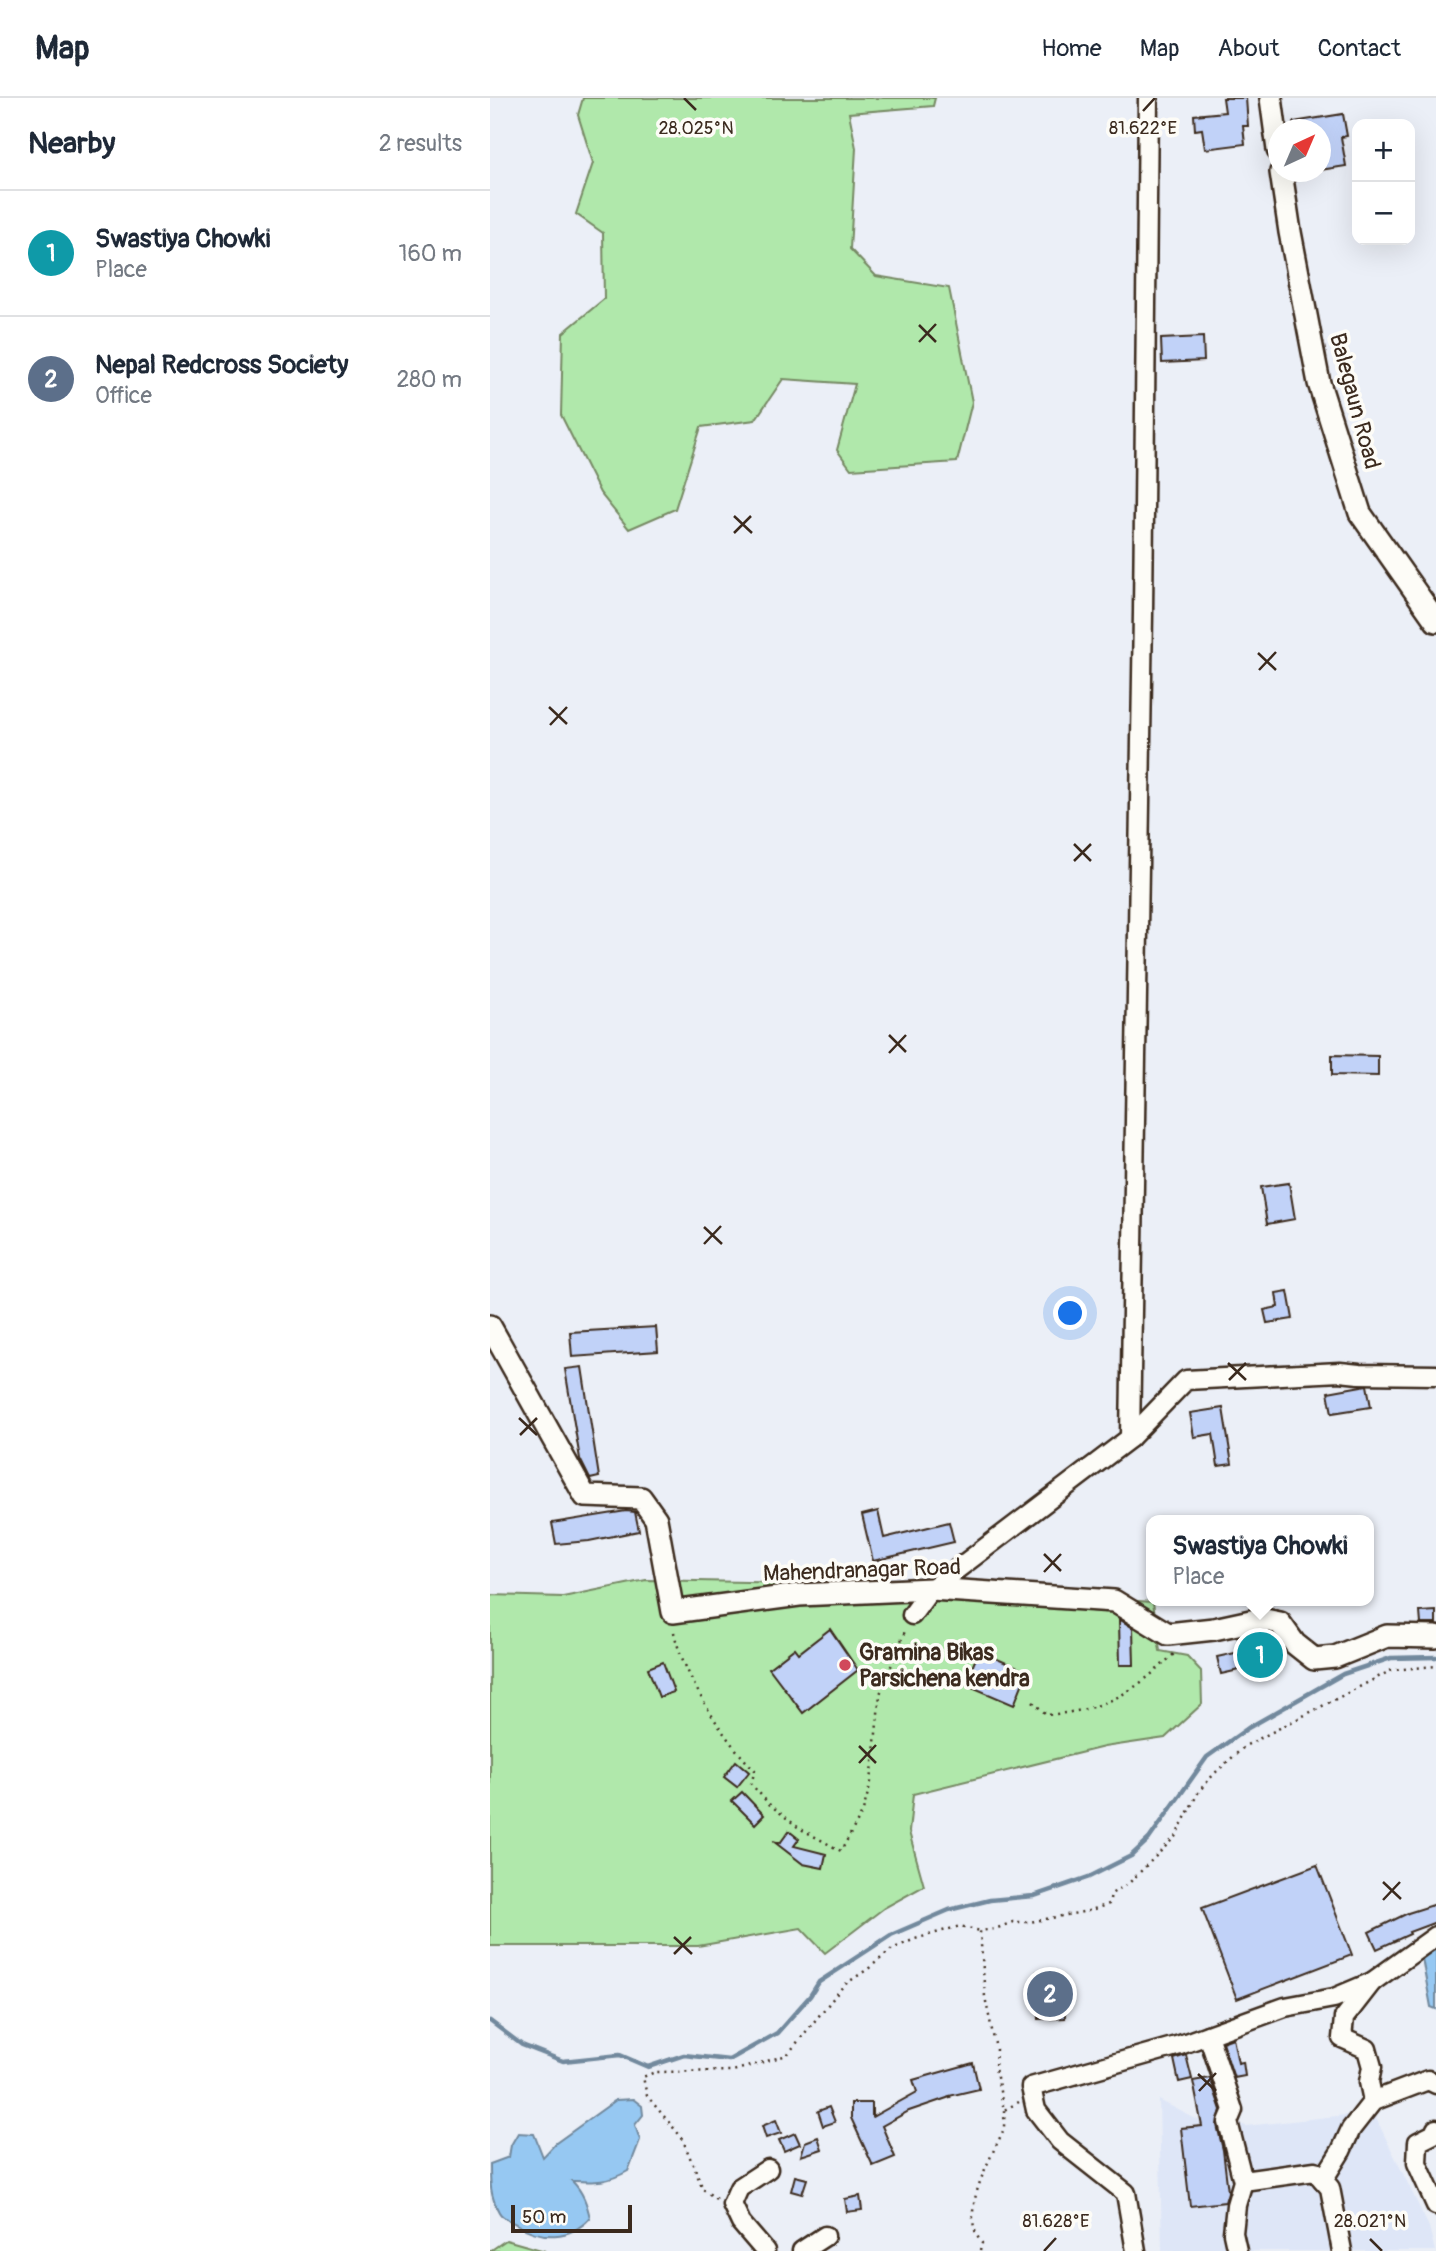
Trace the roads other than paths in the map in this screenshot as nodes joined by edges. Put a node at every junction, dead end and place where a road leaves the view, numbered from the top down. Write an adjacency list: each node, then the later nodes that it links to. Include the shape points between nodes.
1 (1148, 98): 8 (street)
2 (1271, 98): 3 (street)
3 (1274, 119)
4 (1282, 182): 5 (street, Balegaun Road, via 1319,383 1360,513)
5 (1436, 621)
6 (490, 1326): 9 (street, Mahendranagar Road, via 585,1496 641,1498 656,1519 674,1612 799,1595)
7 (1436, 1375): 8 (street, via 1340,1372 1186,1380)
8 (1130, 1438): 9 (street)
9 (931, 1589): 10 (street); 11 (street, Mahendranagar Road, via 1114,1601 1168,1634 1260,1619 1280,1623 1295,1644 1314,1659 1335,1657 1387,1636)
10 (912, 1615)
11 (1436, 1637)
12 (1436, 1936): 13 (street)
13 (1372, 1982): 14 (street, via 1334,1998 1285,2007); 16 (street, via 1344,2018 1342,2038 1367,2049)
14 (1208, 2035): 20 (street, via 1233,2110 1228,2122); 25 (street, via 1031,2087 1036,2110 1060,2141 1126,2193)
15 (1436, 2084): 16 (street, via 1427,2080)
16 (1373, 2101): 19 (street, via 1351,2129)
17 (1436, 2129): 21 (street, via 1418,2142 1417,2163)
18 (768, 2169): 23 (street, via 739,2188 732,2204 741,2223)
19 (1323, 2180): 20 (street, via 1315,2171); 27 (street, via 1330,2188)
20 (1243, 2181): 26 (street, via 1233,2233)
21 (1436, 2205)
22 (825, 2236): 24 (street)
23 (765, 2251)
24 (802, 2251)
25 (1136, 2251)
26 (1237, 2251)
27 (1342, 2251)

